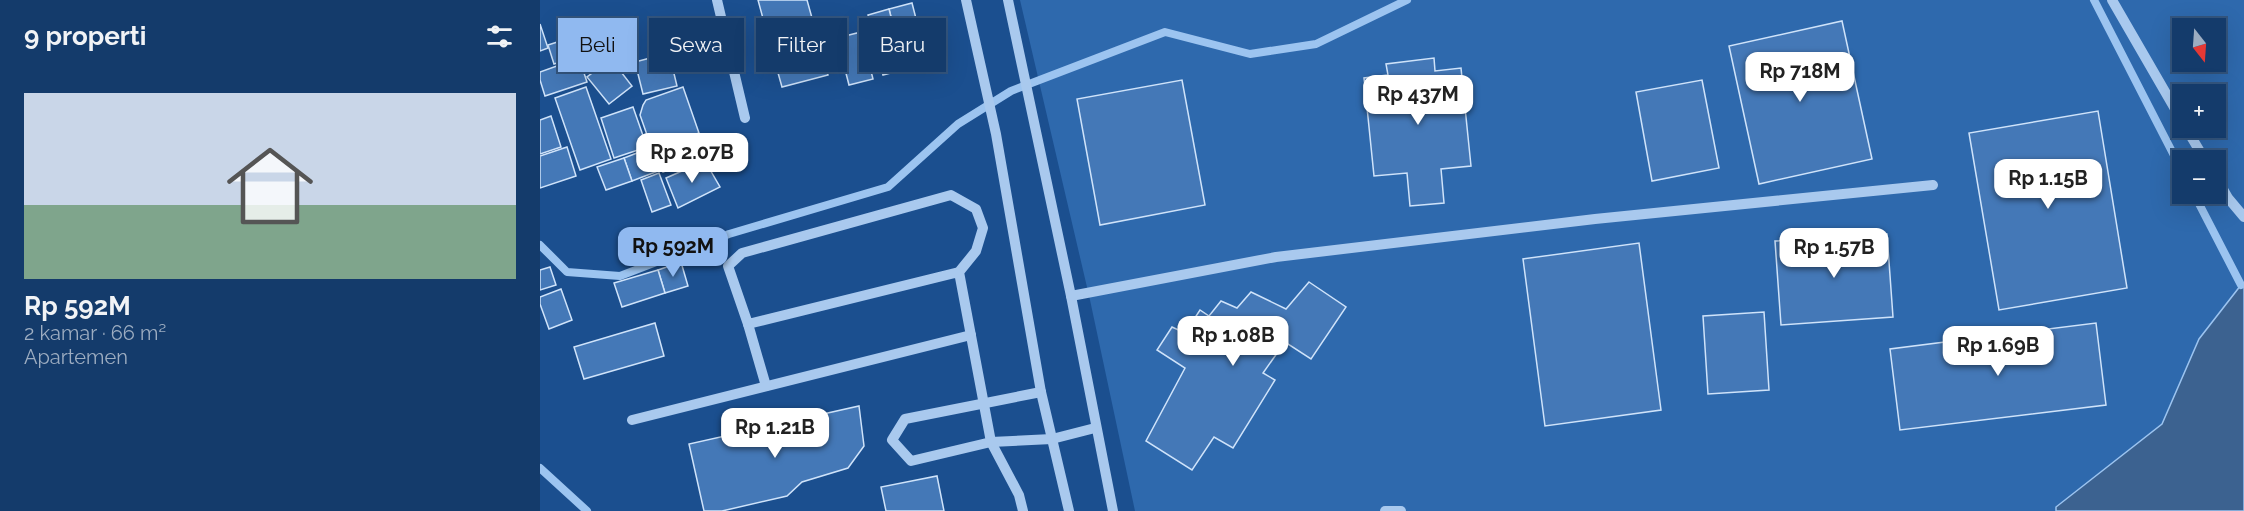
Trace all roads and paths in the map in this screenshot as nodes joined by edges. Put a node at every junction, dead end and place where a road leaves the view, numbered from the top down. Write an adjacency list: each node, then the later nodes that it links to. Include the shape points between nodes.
1 (717, 0): 6 (street)
2 (966, 0): 15 (street, via 996,134)
3 (1008, 0): 11 (street)
4 (2112, 0): 5 (street)
5 (2172, 105)
6 (745, 118)
7 (1933, 185): 11 (street, via 1299,254)
8 (2226, 194): 9 (street)
9 (2244, 217)
10 (959, 272): 12 (street); 12 (street, via 976,251 983,228 976,209 951,195 742,253 728,266); 13 (street)
11 (1071, 296): 18 (street)
12 (748, 324): 14 (street)
13 (971, 335): 14 (street); 16 (street)
14 (766, 386): 17 (street)
15 (1041, 392): 16 (street); 19 (street)
16 (985, 402): 20 (street); 20 (street, via 905,419 892,440 911,461)
17 (632, 420)
18 (1095, 428): 19 (street); 23 (street)
19 (1052, 439): 20 (street); 22 (street)
20 (992, 442): 21 (street)
21 (1023, 511)
22 (1069, 511)
23 (1113, 511)
24 (1385, 511): 25 (street)
25 (1401, 511)

